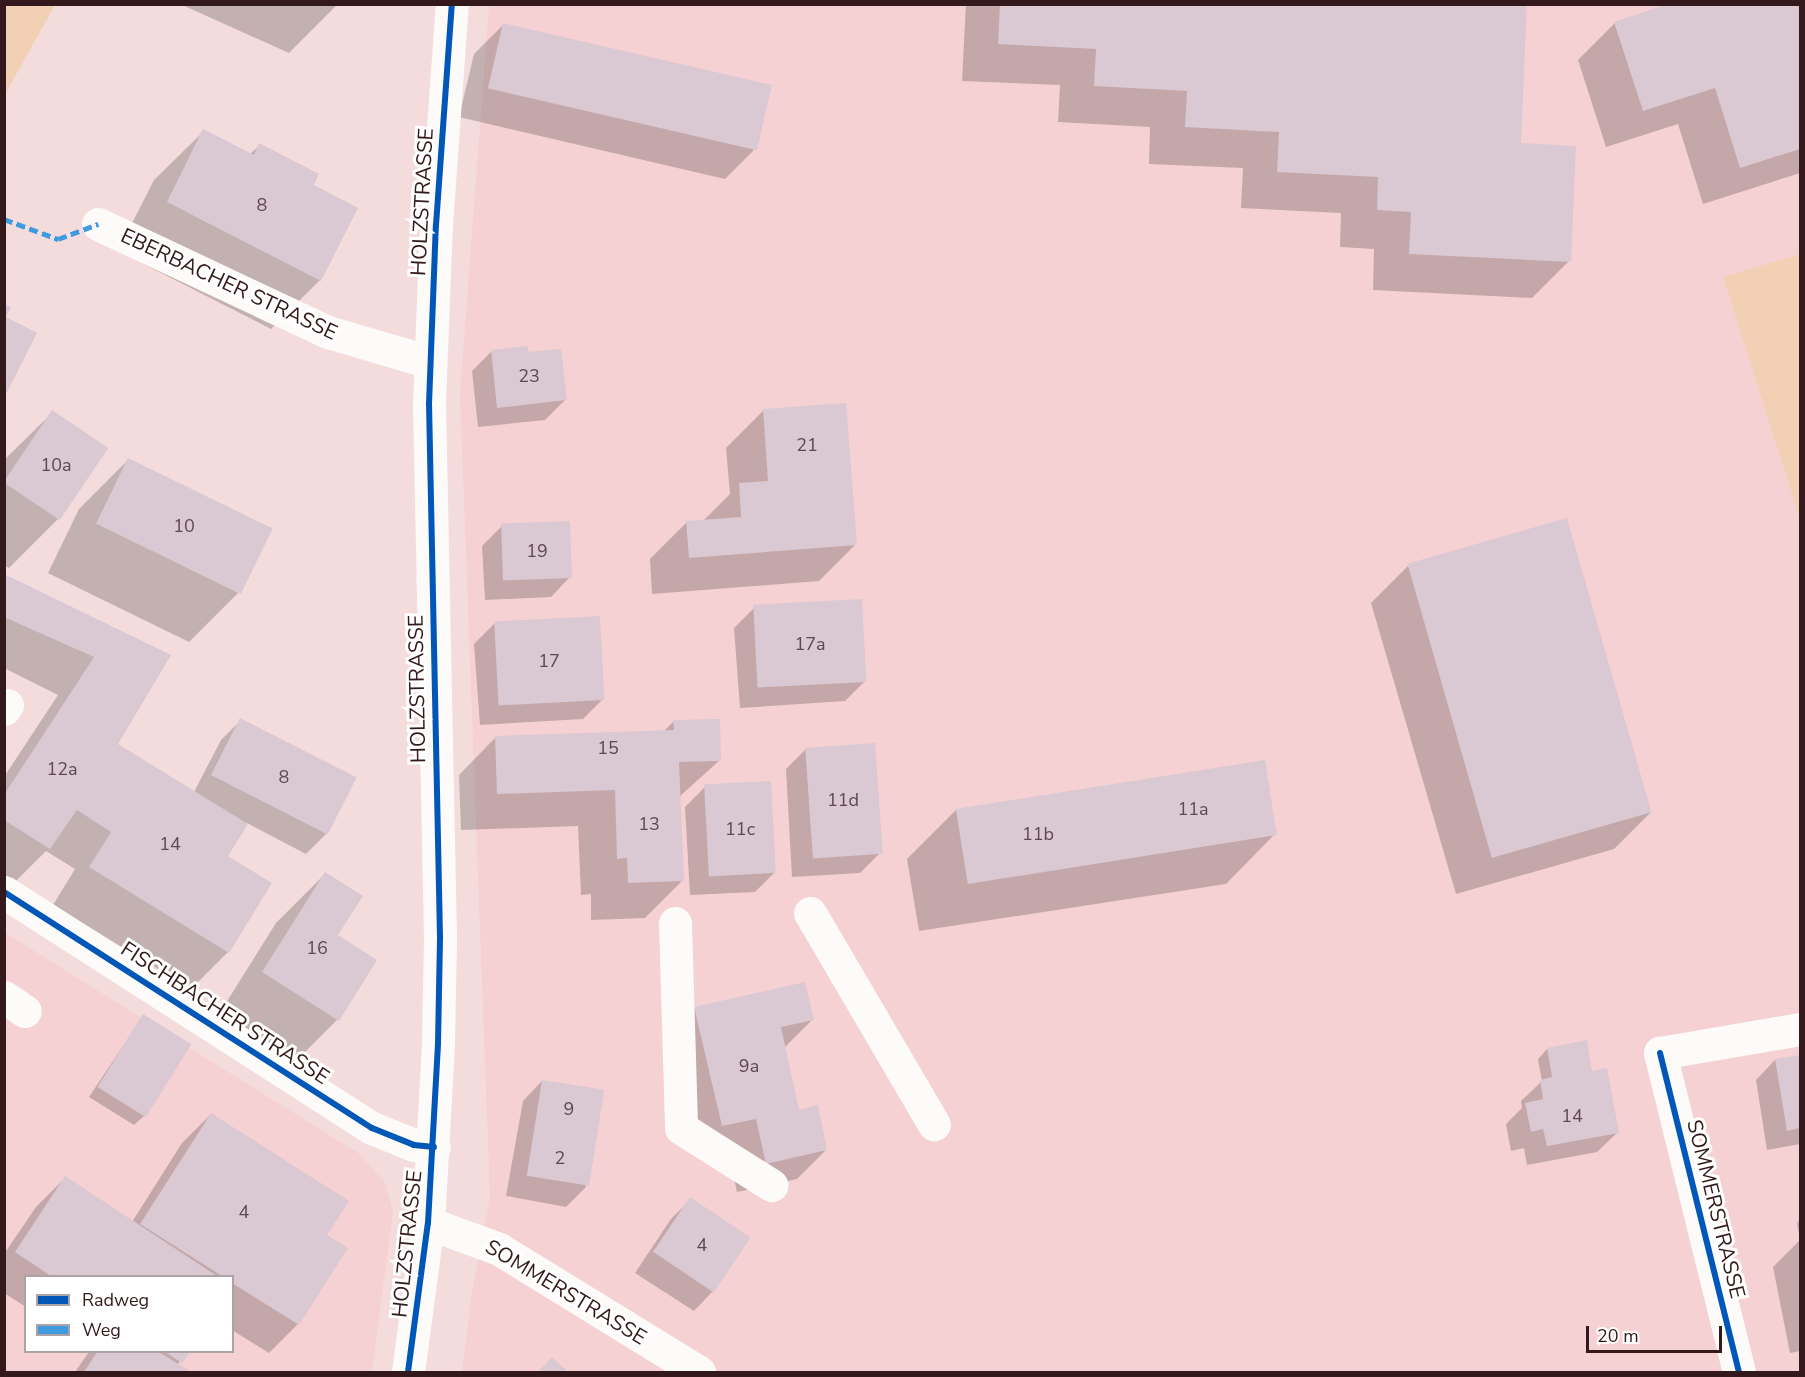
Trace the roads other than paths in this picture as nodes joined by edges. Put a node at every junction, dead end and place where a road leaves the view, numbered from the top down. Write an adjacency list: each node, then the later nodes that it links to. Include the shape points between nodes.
1 (452, 4): 3 (street, HOLZSTRASSE)
2 (98, 224): 3 (street, EBERBACHER STRASSE, via 328,332)
3 (430, 362): 9 (street, HOLZSTRASSE, via 429,486 440,937)
4 (4, 892): 9 (street, FISCHBACHER STRASSE, via 372,1128 414,1145)
5 (810, 913): 8 (street)
6 (675, 923): 10 (street, via 681,1128)
7 (1800, 1029): 14 (street, SOMMERSTRASSE, via 1660,1053)
8 (934, 1124)
9 (434, 1147): 11 (street, HOLZSTRASSE)
10 (771, 1185)
11 (428, 1223): 12 (street, HOLZSTRASSE); 13 (street, SOMMERSTRASSE, via 499,1249)
12 (408, 1372)
13 (699, 1372)
14 (1739, 1372)

